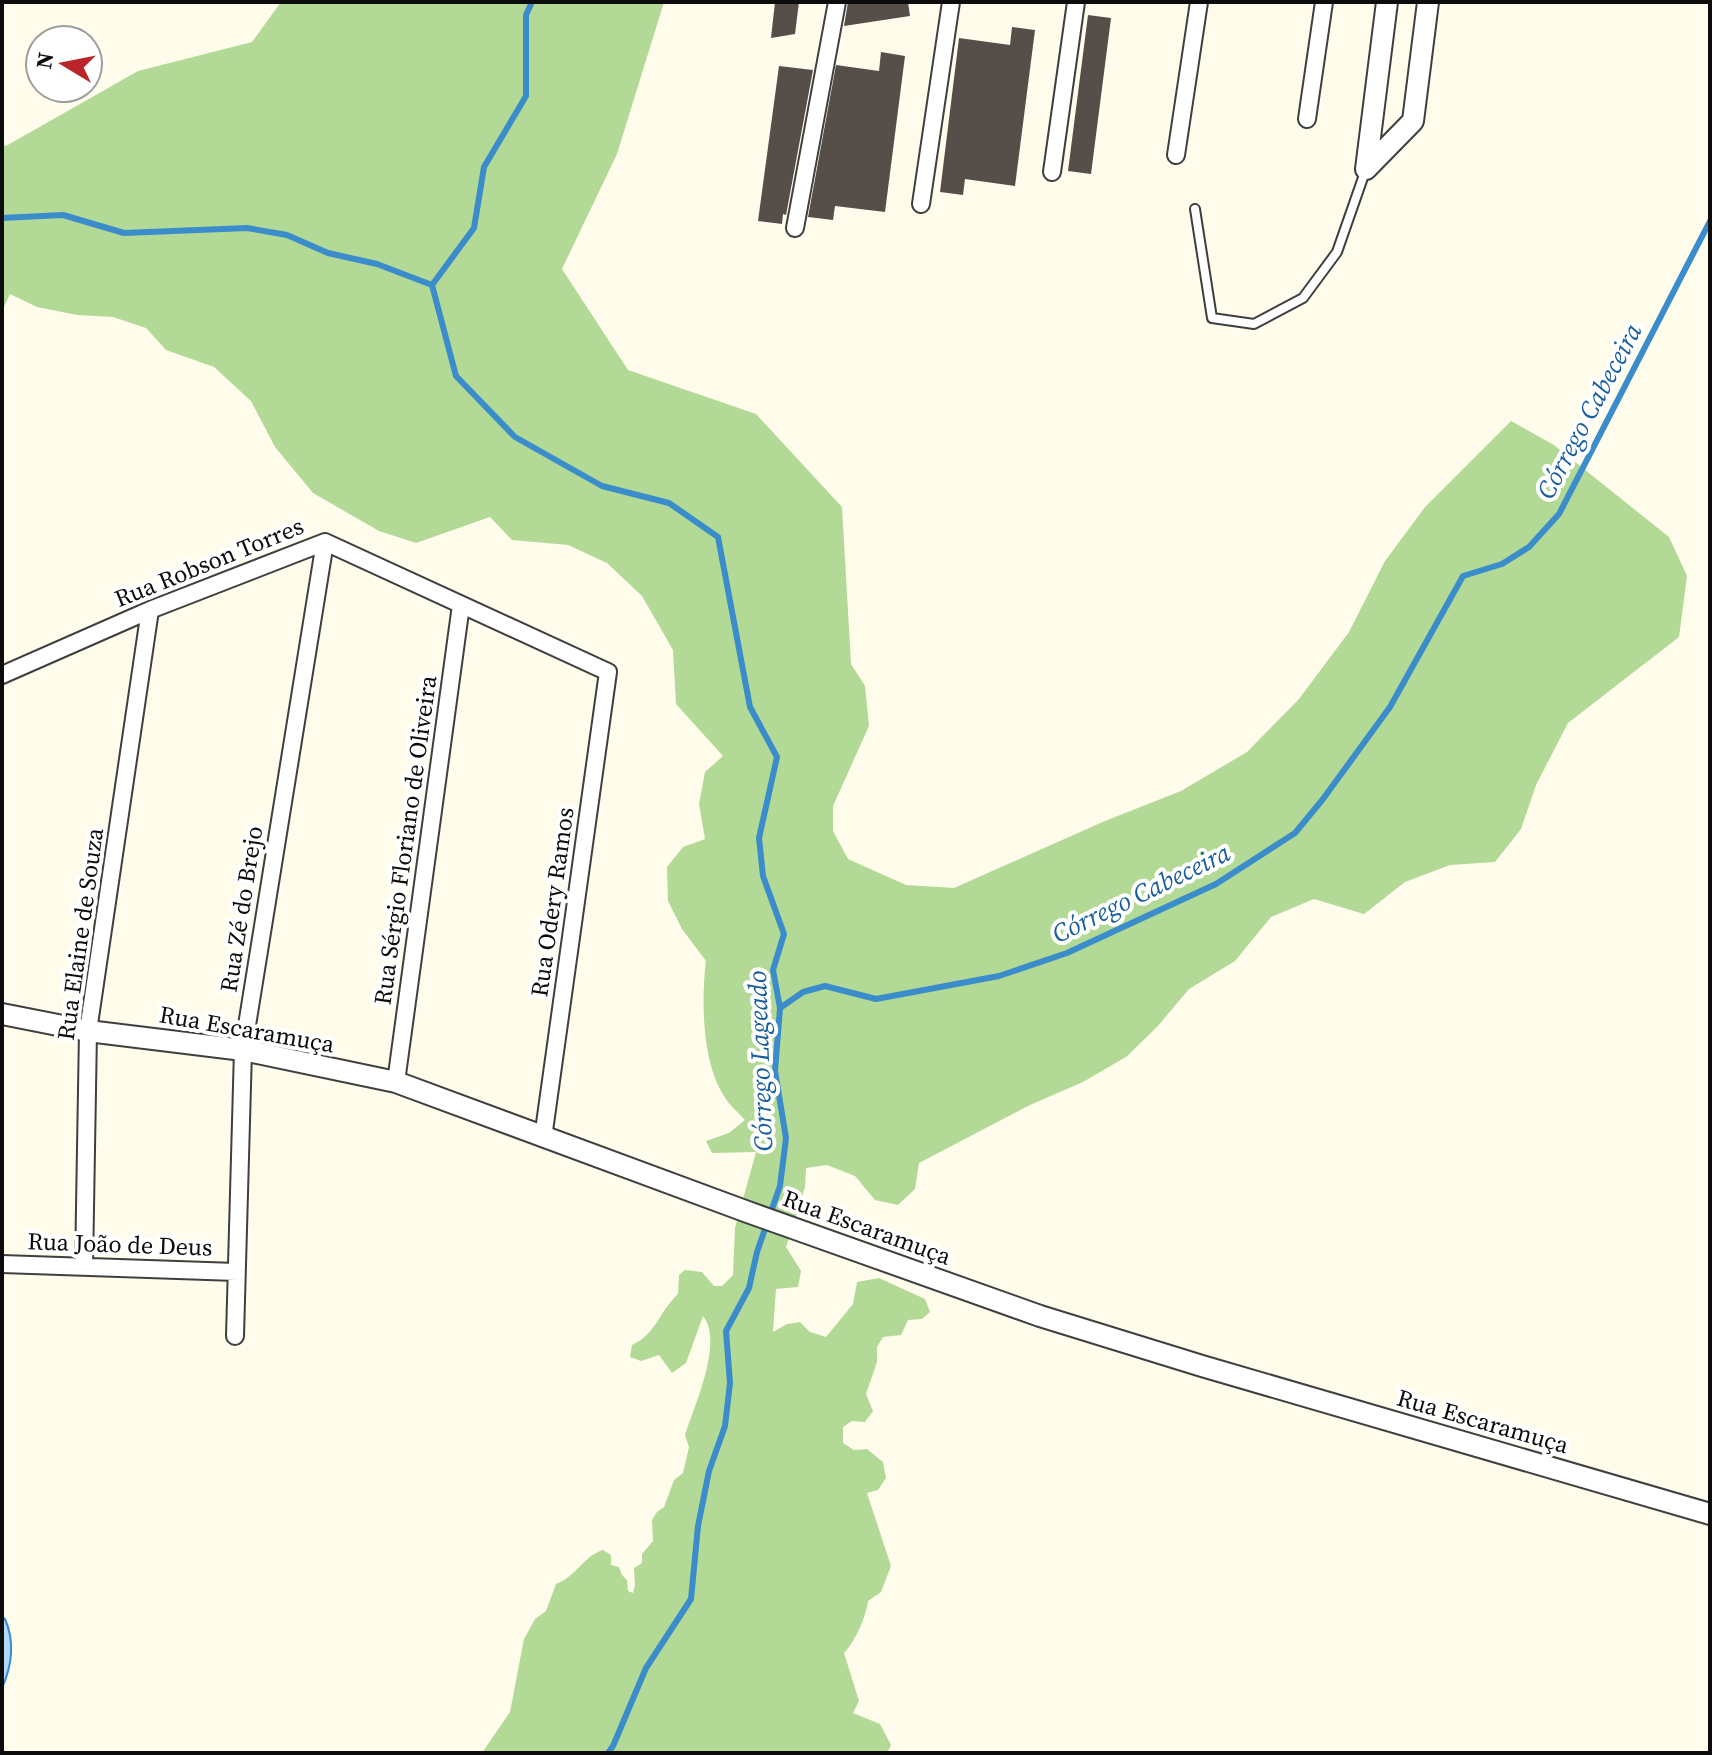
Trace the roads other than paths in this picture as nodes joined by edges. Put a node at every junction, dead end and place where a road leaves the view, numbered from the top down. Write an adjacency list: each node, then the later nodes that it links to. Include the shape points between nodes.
1 (837, 2): 14 (street)
2 (951, 2): 12 (street)
3 (1076, 2): 11 (street)
4 (1199, 2): 9 (street)
5 (1324, 2): 8 (street)
6 (1387, 2): 10 (street)
7 (1428, 2): 10 (street, via 1413,121)
8 (1307, 119)
9 (1176, 155)
10 (1366, 169): 13 (lane, via 1337,252 1303,298 1254,324 1212,318)
11 (1052, 172)
12 (921, 204)
13 (1195, 209)
14 (795, 228)
15 (325, 542): 16 (street, Rua Robson Torres); 17 (street, Rua Robson Torres); 22 (street, Rua Zé do Brejo)
16 (461, 605): 18 (street, Rua Robson Torres); 23 (street, Rua Sérgio Floriano de Oliveira)
17 (150, 610): 19 (street, Rua Robson Torres); 21 (street, Rua Elaine de Souza)
18 (608, 672): 24 (street, Rua Odery Ramos)
19 (2, 675)
20 (2, 1014): 21 (street, Rua Escaramuça)
21 (88, 1031): 22 (street, Rua Escaramuça); 26 (street, Rua Elaine de Souza)
22 (243, 1050): 23 (street, Rua Escaramuça); 27 (street, Rua Zé do Brejo)
23 (396, 1082): 24 (street, Rua Escaramuça)
24 (543, 1138): 29 (street, Rua Escaramuça, via 1069,1325)
25 (2, 1264): 26 (street, Rua João de Deus)
26 (84, 1267): 27 (street, Rua João de Deus)
27 (236, 1272): 28 (street, Rua Zé do Brejo)
28 (235, 1336)
29 (1710, 1514)

